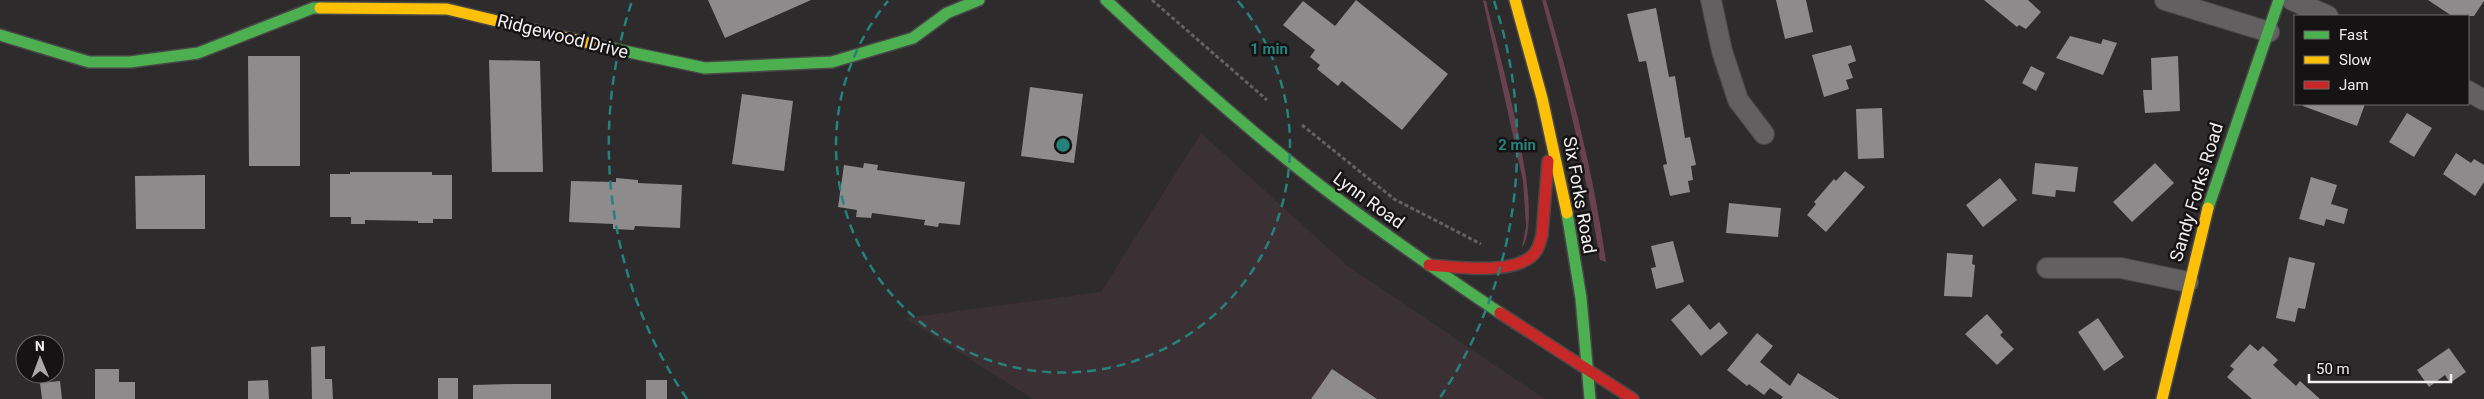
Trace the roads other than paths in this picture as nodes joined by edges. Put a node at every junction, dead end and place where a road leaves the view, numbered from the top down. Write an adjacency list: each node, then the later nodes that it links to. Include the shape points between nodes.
1 (979, 0): 10 (street, Ridgewood Drive)
2 (1106, 0): 18 (street, Lynn Road, via 1195,83 1271,146)
3 (1515, 0): 17 (street, Six Forks Road)
4 (1711, 0): 16 (street, via 1722,52 1738,100)
5 (2165, 0): 12 (street)
6 (2279, 0): 12 (street, Sandy Forks Road)
7 (2292, 0): 11 (street)
8 (379, 4): 9 (street, Ridgewood Drive); 13 (street, Ridgewood Drive, via 313,8 198,53 130,62 89,62)
9 (469, 6): 10 (street, Ridgewood Drive, via 596,45 705,68 721,68 832,62 849,58 913,38)
10 (947, 6)
11 (2326, 15)
12 (2268, 32): 20 (street, Sandy Forks Road, via 2220,169)
13 (0, 35)
14 (2469, 92): 15 (street)
15 (2484, 100)
16 (1764, 134)
17 (1554, 143): 18 (street, via 1546,172 1539,246 1533,255 1514,265 1490,268); 21 (street, Six Forks Road, via 1583,313)
18 (1429, 265): 21 (street, Lynn Road)
19 (2047, 268): 20 (street, via 2121,268)
20 (2188, 282): 24 (street, Sandy Forks Road)
21 (1589, 372): 22 (street, Six Forks Road); 23 (street, Lynn Road)
22 (1590, 399)
23 (1633, 399)
24 (2162, 399)

